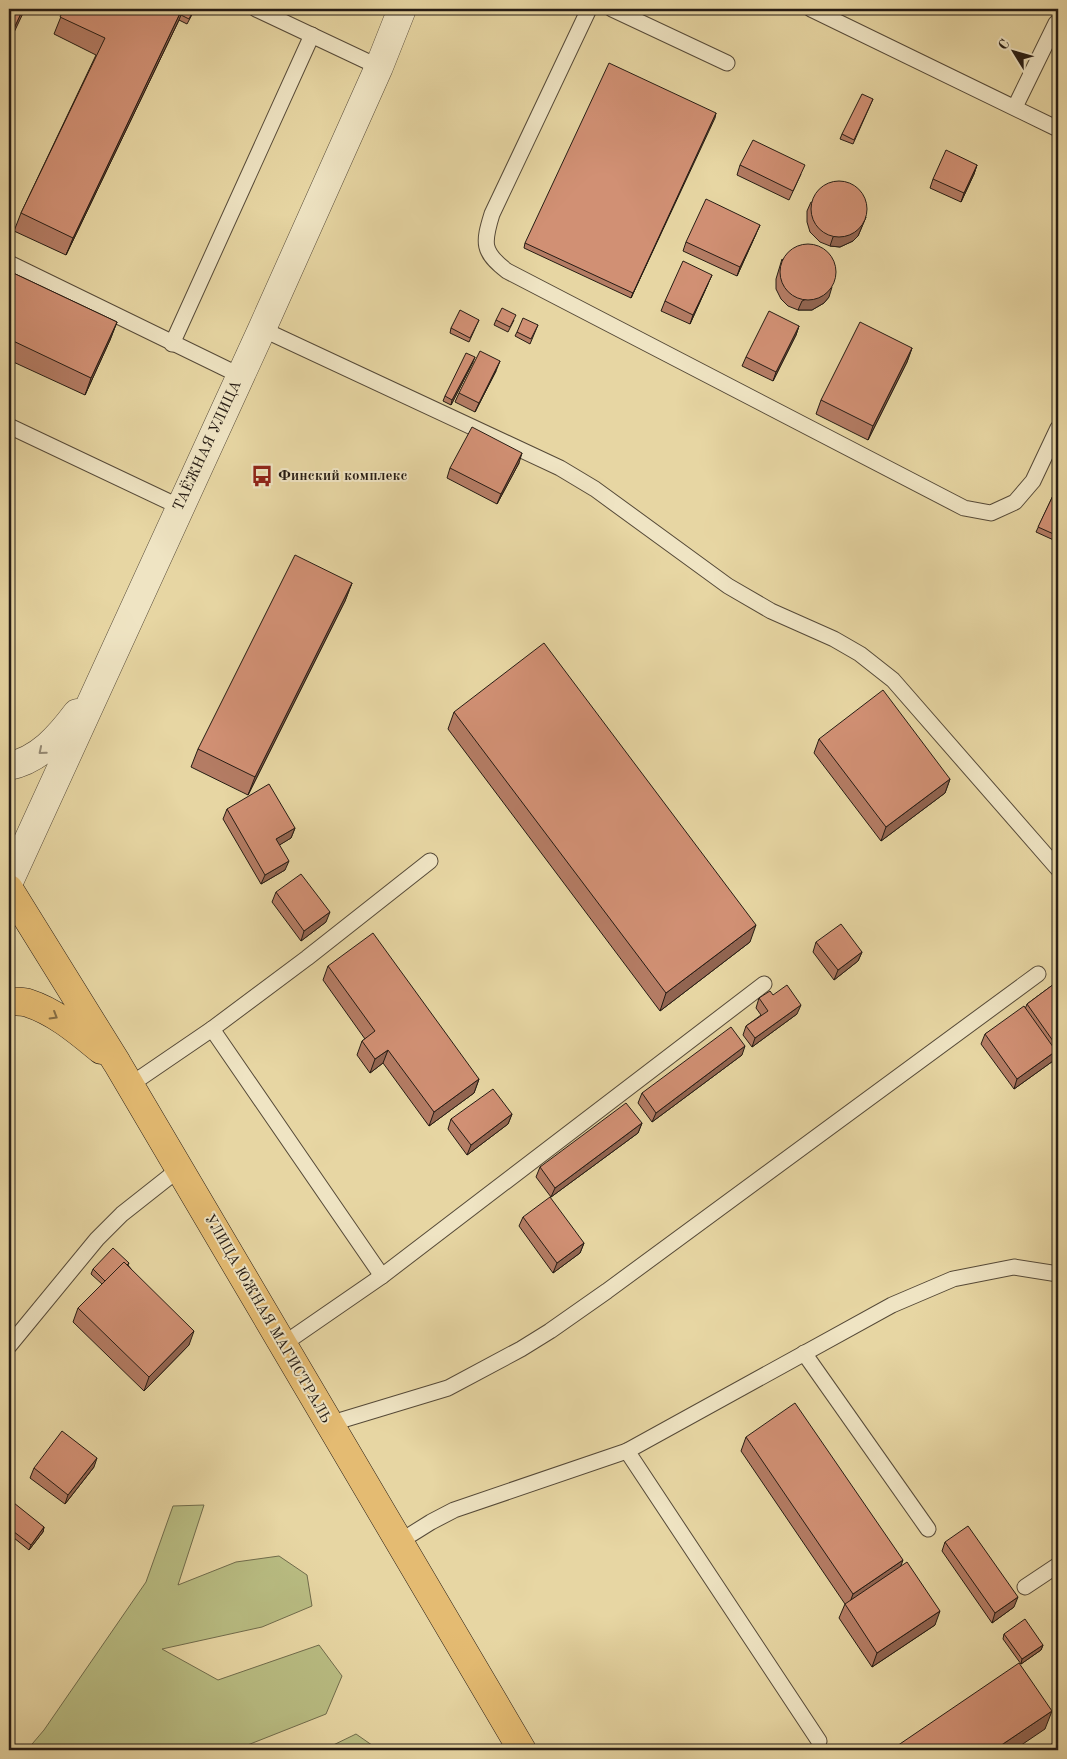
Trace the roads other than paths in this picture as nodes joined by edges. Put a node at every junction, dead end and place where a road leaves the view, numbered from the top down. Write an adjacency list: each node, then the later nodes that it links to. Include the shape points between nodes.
1 (256, 9): 7 (lane)
2 (402, 9): 9 (street, ТАЁЖНАЯ УЛИЦА)
3 (589, 9): 17 (lane, via 492,214 486,244 489,255 496,262 507,271 964,508 991,513 1015,502 1033,481)
4 (612, 9): 8 (lane)
5 (811, 9): 10 (lane)
6 (1058, 22): 10 (lane)
7 (312, 36): 9 (lane); 14 (lane)
8 (727, 63)
9 (379, 67): 13 (street, ТАЁЖНАЯ УЛИЦА)
10 (1014, 108): 11 (lane)
11 (1058, 129)
12 (9, 263): 14 (lane)
13 (262, 330): 15 (street, ТАЁЖНАЯ УЛИЦА); 22 (lane, via 560,468 728,586 771,611 860,654 893,680)
14 (172, 344): 15 (lane)
15 (241, 376): 18 (street, ТАЁЖНАЯ УЛИЦА)
16 (9, 426): 18 (lane)
17 (1058, 428)
18 (180, 507): 19 (street, ТАЁЖНАЯ УЛИЦА)
19 (106, 673): 20 (street, one-way to 20, via 49,745 37,756); 23 (street, ТАЁЖНАЯ УЛИЦА)
20 (9, 766)
21 (430, 861): 28 (lane)
22 (1058, 869)
23 (9, 882)
24 (9, 889): 29 (highway, УЛИЦА ЮЖНАЯ МАГИСТРАЛЬ)
25 (1038, 974): 36 (lane, via 550,1331 448,1388)
26 (764, 984): 32 (lane)
27 (9, 1001): 29 (highway, one-way to 29, via 27,1003 49,1012 75,1029)
28 (212, 1029): 29 (lane); 32 (lane)
29 (123, 1074): 30 (highway, УЛИЦА ЮЖНАЯ МАГИСТРАЛЬ)
30 (180, 1170): 33 (highway, УЛИЦА ЮЖНАЯ МАГИСТРАЛЬ); 34 (lane, via 122,1214 97,1239)
31 (1058, 1274): 35 (lane, via 1014,1267 953,1279 892,1305)
32 (382, 1276): 33 (lane)
33 (282, 1344): 36 (highway, УЛИЦА ЮЖНАЯ МАГИСТРАЛЬ)
34 (9, 1346)
35 (804, 1353): 37 (lane); 38 (lane)
36 (329, 1424): 39 (highway, УЛИЦА ЮЖНАЯ МАГИСТРАЛЬ)
37 (626, 1451): 39 (lane, via 454,1510); 42 (lane)
38 (928, 1529)
39 (399, 1542): 43 (highway, УЛИЦА ЮЖНАЯ МАГИСТРАЛЬ)
40 (1058, 1565): 41 (lane)
41 (1025, 1588)
42 (818, 1741)
43 (522, 1750)

